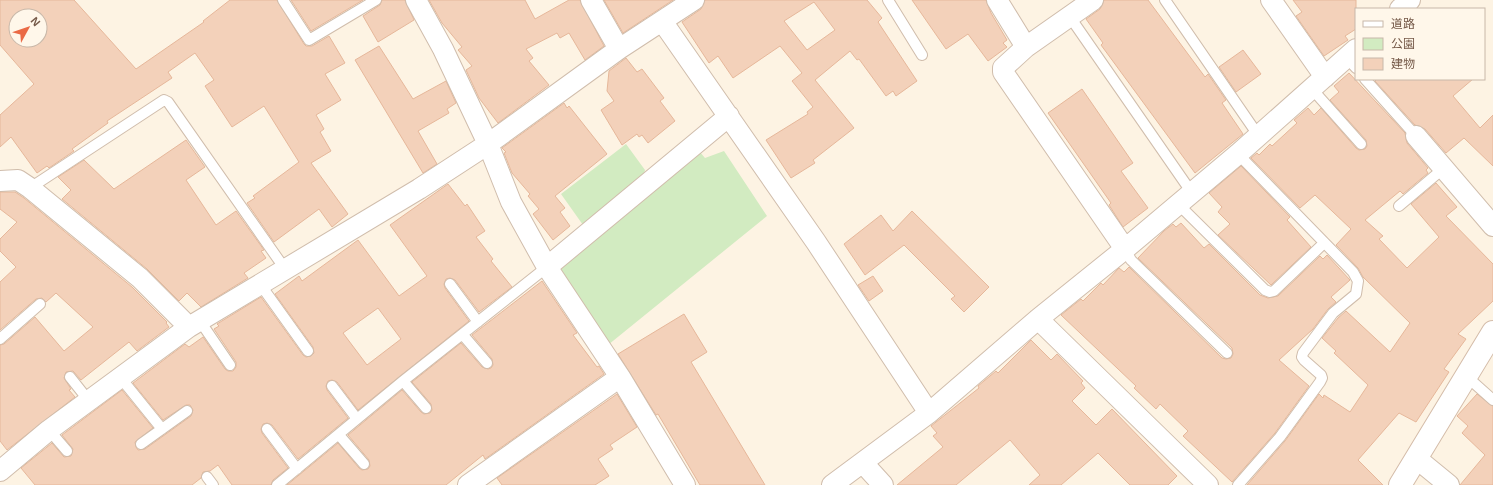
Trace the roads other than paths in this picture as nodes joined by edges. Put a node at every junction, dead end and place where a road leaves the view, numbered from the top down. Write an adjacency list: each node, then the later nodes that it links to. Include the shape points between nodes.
1 (283, 0): 2 (lane, via 309,40)
2 (376, 0)
3 (416, 0): 22 (street)
4 (591, 0): 14 (street)
5 (693, 0): 12 (street)
6 (888, 0): 15 (lane)
7 (997, 0): 13 (street)
8 (1093, 0): 11 (street)
9 (1165, 0): 20 (lane)
10 (1271, 0): 18 (street)
11 (1070, 17): 13 (street); 28 (lane)
12 (662, 22): 14 (street); 19 (street)
13 (1026, 47): 32 (street, via 1005,64 1003,72)
14 (619, 49): 22 (street)
15 (922, 55)
16 (1353, 58): 18 (street)
17 (1366, 80): 21 (lane)
18 (1318, 83): 20 (street); 23 (lane)
19 (729, 116): 33 (street); 58 (street)
20 (1258, 135): 24 (street)
21 (1416, 136): 25 (street)
22 (488, 144): 33 (street, via 511,202); 34 (street, via 419,189)
23 (1361, 144)
24 (1238, 154): 28 (street); 31 (lane)
25 (1444, 168): 29 (lane); 30 (street)
26 (0, 181): 27 (street, via 18,180)
27 (30, 188): 34 (lane, via 164,100 168,102); 40 (street)
28 (1185, 198): 31 (lane, via 1265,290 1270,292); 32 (street)
29 (1399, 206)
30 (1493, 226)
31 (1324, 242): 77 (lane, via 1353,272 1358,282 1358,291 1329,318 1302,357 1321,375 1320,382 1280,437)
32 (1125, 249): 38 (street); 45 (lane, via 1131,260)
33 (547, 267): 39 (lane); 49 (street)
34 (285, 269): 35 (street)
35 (260, 284): 40 (street); 44 (lane)
36 (450, 284): 39 (lane)
37 (40, 304): 43 (lane)
38 (1038, 319): 58 (street); 76 (street)
39 (478, 322): 42 (lane)
40 (195, 324): 47 (lane); 51 (street)
41 (1493, 332): 48 (street)
42 (463, 334): 46 (lane); 52 (lane)
43 (0, 339)
44 (308, 351)
45 (1228, 353)
46 (487, 363)
47 (230, 365)
48 (1465, 375): 54 (lane); 66 (street)
49 (620, 376): 72 (street); 73 (street)
50 (70, 377): 55 (lane)
51 (120, 377): 55 (street); 62 (lane)
52 (403, 381): 56 (lane); 59 (lane)
53 (332, 386): 59 (lane)
54 (1493, 400)
55 (89, 401): 61 (street)
56 (426, 408)
57 (188, 411): 62 (lane)
58 (929, 413): 67 (street)
59 (357, 418): 63 (lane)
60 (267, 429): 69 (lane)
61 (49, 430): 65 (lane); 70 (street)
62 (162, 430): 64 (lane)
63 (339, 435): 68 (lane); 69 (lane)
64 (141, 444)
65 (67, 451)
66 (1416, 458): 78 (street); 79 (street)
67 (864, 463): 74 (street); 75 (street)
68 (364, 464)
69 (297, 469): 71 (lane)
70 (0, 471)
71 (277, 485)
72 (468, 485)
73 (685, 485)
74 (832, 485)
75 (883, 485)
76 (1208, 485)
77 (1238, 485)
78 (1400, 485)
79 (1449, 485)

